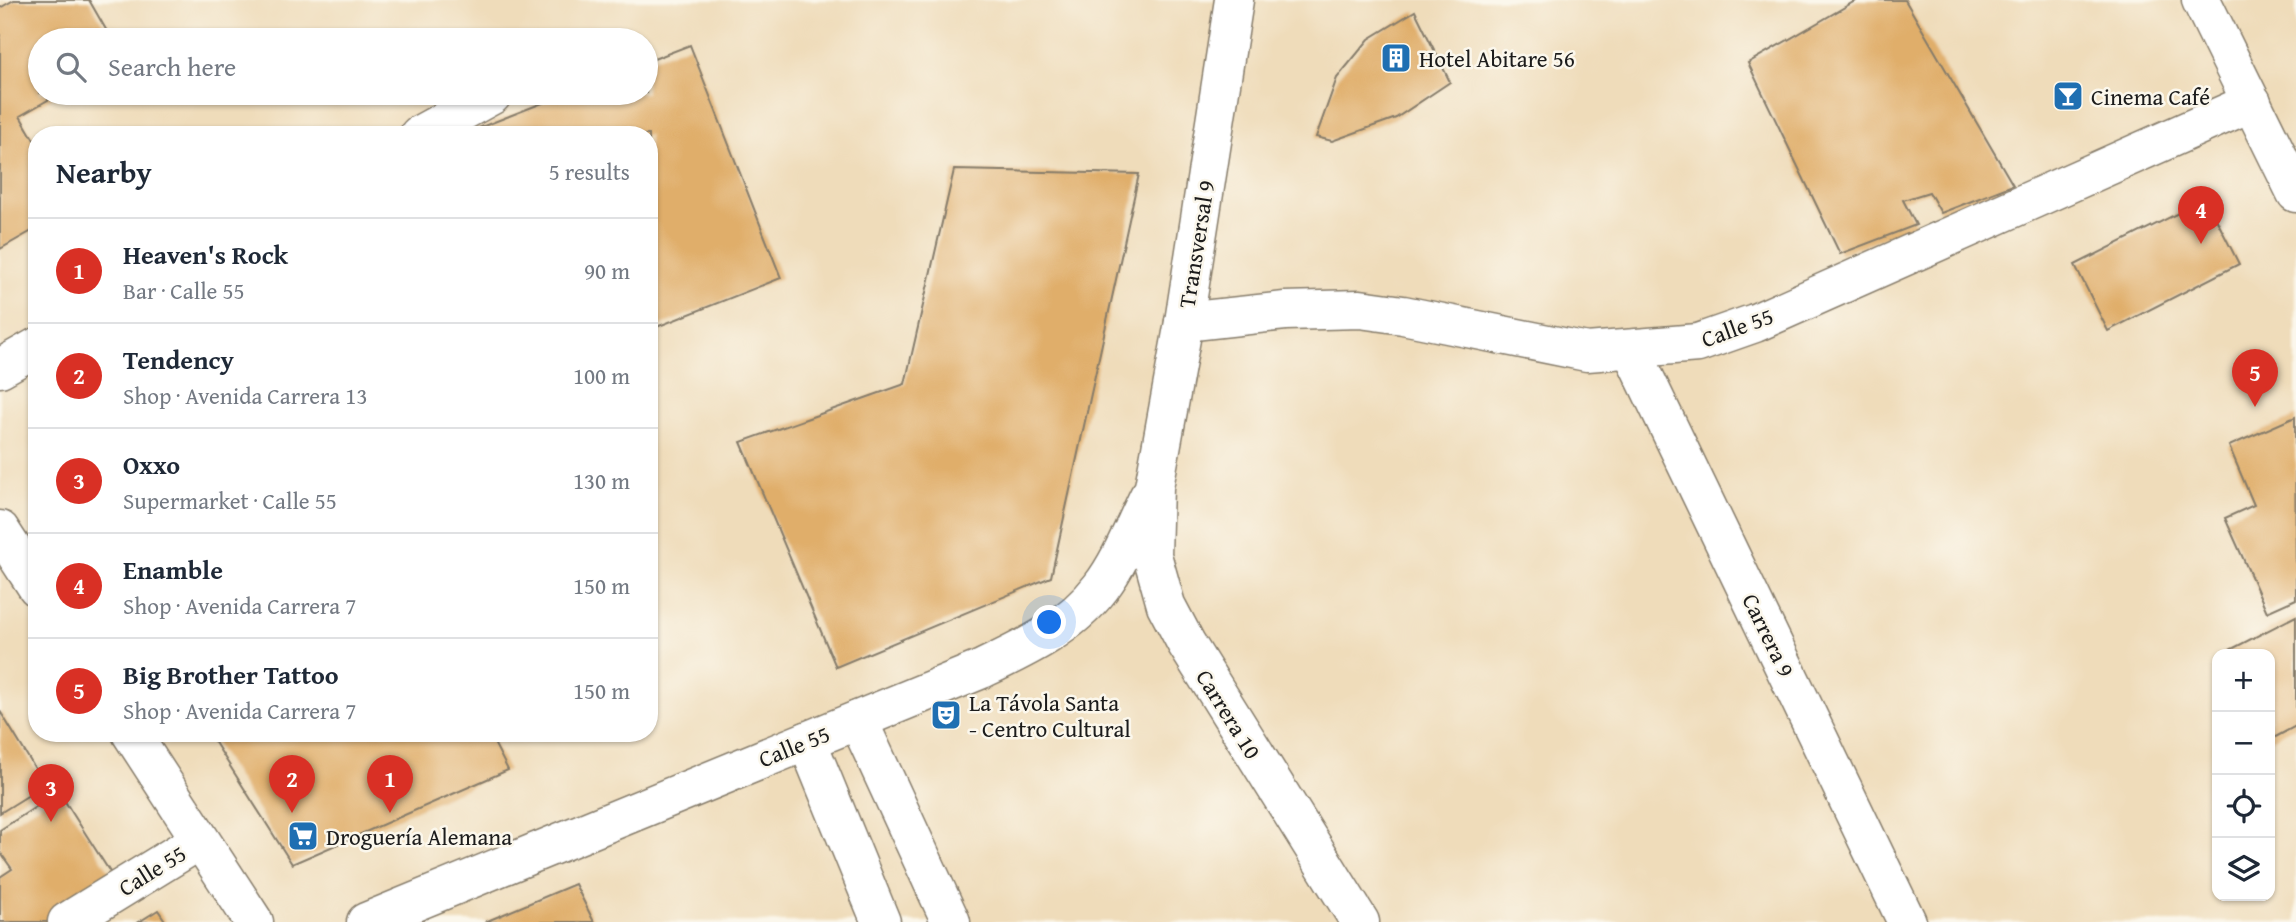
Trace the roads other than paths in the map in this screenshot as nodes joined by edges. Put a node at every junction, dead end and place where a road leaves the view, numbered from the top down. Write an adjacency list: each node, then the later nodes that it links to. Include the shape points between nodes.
1 (1234, 0): 7 (street, Transversal 9)
2 (2201, 0): 3 (street)
3 (2252, 102): 6 (street); 8 (street, Calle 55, via 1755,323 1698,343)
4 (474, 105): 5 (street)
5 (435, 126)
6 (2296, 193)
7 (1184, 322): 8 (street, Calle 55, via 1285,311 1360,310 1587,352); 11 (street, Transversal 9)
8 (1631, 349): 24 (street, Carrera 9)
9 (28, 352): 10 (street)
10 (0, 368)
11 (1154, 487): 14 (street, Calle 55, via 1101,587 1073,617 1036,643 982,669); 23 (street, Carrera 10, via 1152,555 1166,605)
12 (0, 530): 13 (street)
13 (28, 573)
14 (858, 720): 15 (street, Calle 55); 22 (street)
15 (807, 741): 20 (street, Calle 55); 21 (street)
16 (137, 742): 17 (street)
17 (201, 840): 18 (street, Calle 55); 19 (street)
18 (67, 922)
19 (254, 922)
20 (366, 922)
21 (881, 922)
22 (951, 922)
23 (1360, 922)
24 (1907, 922)

